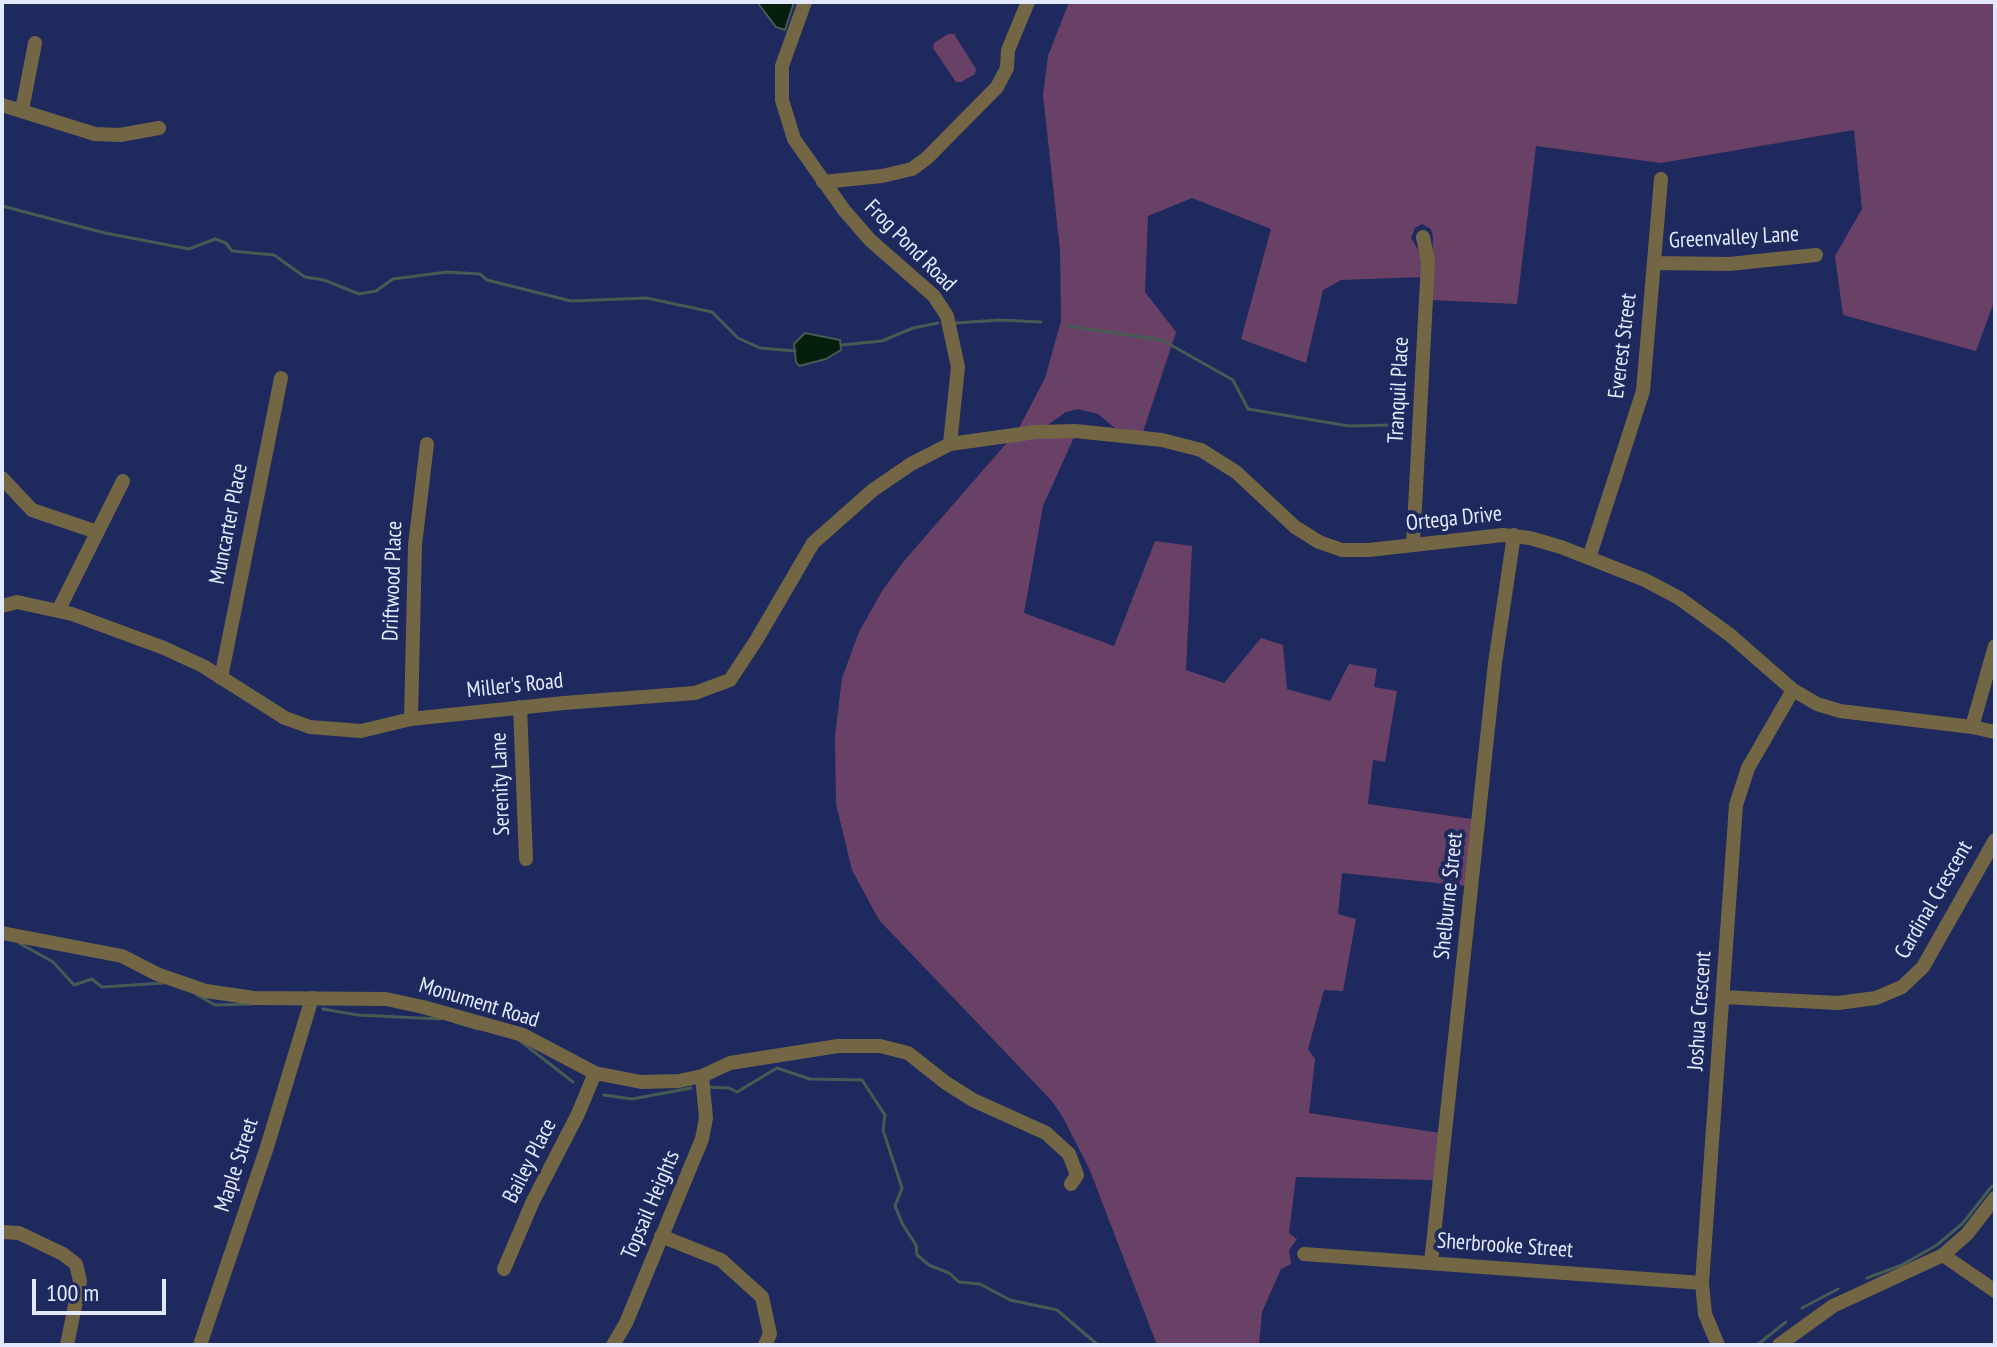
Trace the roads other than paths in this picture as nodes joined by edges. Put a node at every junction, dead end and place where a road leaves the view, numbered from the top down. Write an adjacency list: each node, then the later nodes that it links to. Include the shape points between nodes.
1 (805, 2): 8 (street, Frog Pond Road, via 782,66 782,100 794,139)
2 (1028, 2): 8 (street, via 997,87 927,158 912,169 882,176)
3 (35, 43): 5 (street)
4 (2, 105): 5 (street)
5 (22, 110): 6 (street, via 95,134)
6 (159, 128)
7 (1661, 179): 11 (street, Everest Street)
8 (823, 182): 14 (street, Frog Pond Road, via 870,240 934,296 947,316 958,367)
9 (1423, 237): 19 (street, Tranquil Place, via 1428,261)
10 (1816, 255): 11 (street, Greenvalley Lane, via 1729,264)
11 (1654, 263): 20 (street, Everest Street, via 1642,398)
12 (281, 378): 24 (street, Muncarter Place)
13 (427, 444): 27 (street, Driftwood Place, via 415,545)
14 (950, 444): 19 (street, Ortega Drive, via 1065,431 1172,441 1228,466 1285,519 1319,542 1354,551); 26 (street, Miller's Road, via 873,490 813,543 730,680 695,693)
15 (2, 478): 17 (street, via 32,510)
16 (123, 481): 17 (street)
17 (97, 532): 22 (street)
18 (1514, 535): 19 (street, Ortega Drive); 20 (street, Ortega Drive); 43 (street, Shelburne Street, via 1495,663)
19 (1413, 545)
20 (1589, 558): 25 (street, Ortega Drive, via 1688,604)
21 (2, 606): 22 (street, Miller's Road, via 17,602)
22 (58, 611): 24 (street, Miller's Road, via 164,648)
23 (1995, 646): 28 (street)
24 (221, 678): 27 (street, Miller's Road, via 285,718 310,727 361,731)
25 (1793, 690): 28 (street, Ortega Drive, via 1840,711); 33 (street, Joshua Crescent, via 1739,791)
26 (520, 707): 27 (street, Miller's Road); 31 (street, Serenity Lane)
27 (411, 719)
28 (1972, 727): 29 (street, Ortega Drive)
29 (1995, 732)
30 (1995, 840): 33 (street, Cardinal Crescent, via 1923,967 1902,987 1876,998 1838,1003)
31 (526, 859)
32 (2, 933): 34 (street, Monument Road, via 122,956 206,991)
33 (1723, 997): 45 (street, Joshua Crescent)
34 (312, 998): 35 (street, Monument Road, via 386,999 464,1017 523,1035); 48 (street, Maple Street)
35 (595, 1073): 36 (street, Monument Road, via 648,1083); 44 (street, Bailey Place)
36 (702, 1076): 37 (street, Monument Road, via 730,1063 838,1046 880,1046 908,1053 973,1100 1046,1133 1069,1154 1077,1175); 40 (street, Topsail Heights, via 703,1136)
37 (1071, 1184)
38 (1995, 1198): 42 (street)
39 (2, 1232): 47 (street, via 19,1233 76,1264 80,1281)
40 (661, 1236): 49 (street, Topsail Heights); 50 (street, via 721,1260 762,1297 770,1334)
41 (1304, 1254): 43 (street, Sherbrooke Street)
42 (1943, 1255): 46 (street); 52 (street, via 1854,1294)
43 (1431, 1263): 45 (street, Sherbrooke Street)
44 (504, 1269)
45 (1702, 1283): 51 (street, Joshua Crescent, via 1705,1314)
46 (1995, 1291)
47 (67, 1345)
48 (200, 1345)
49 (613, 1345)
50 (765, 1345)
51 (1718, 1345)
52 (1779, 1345)

